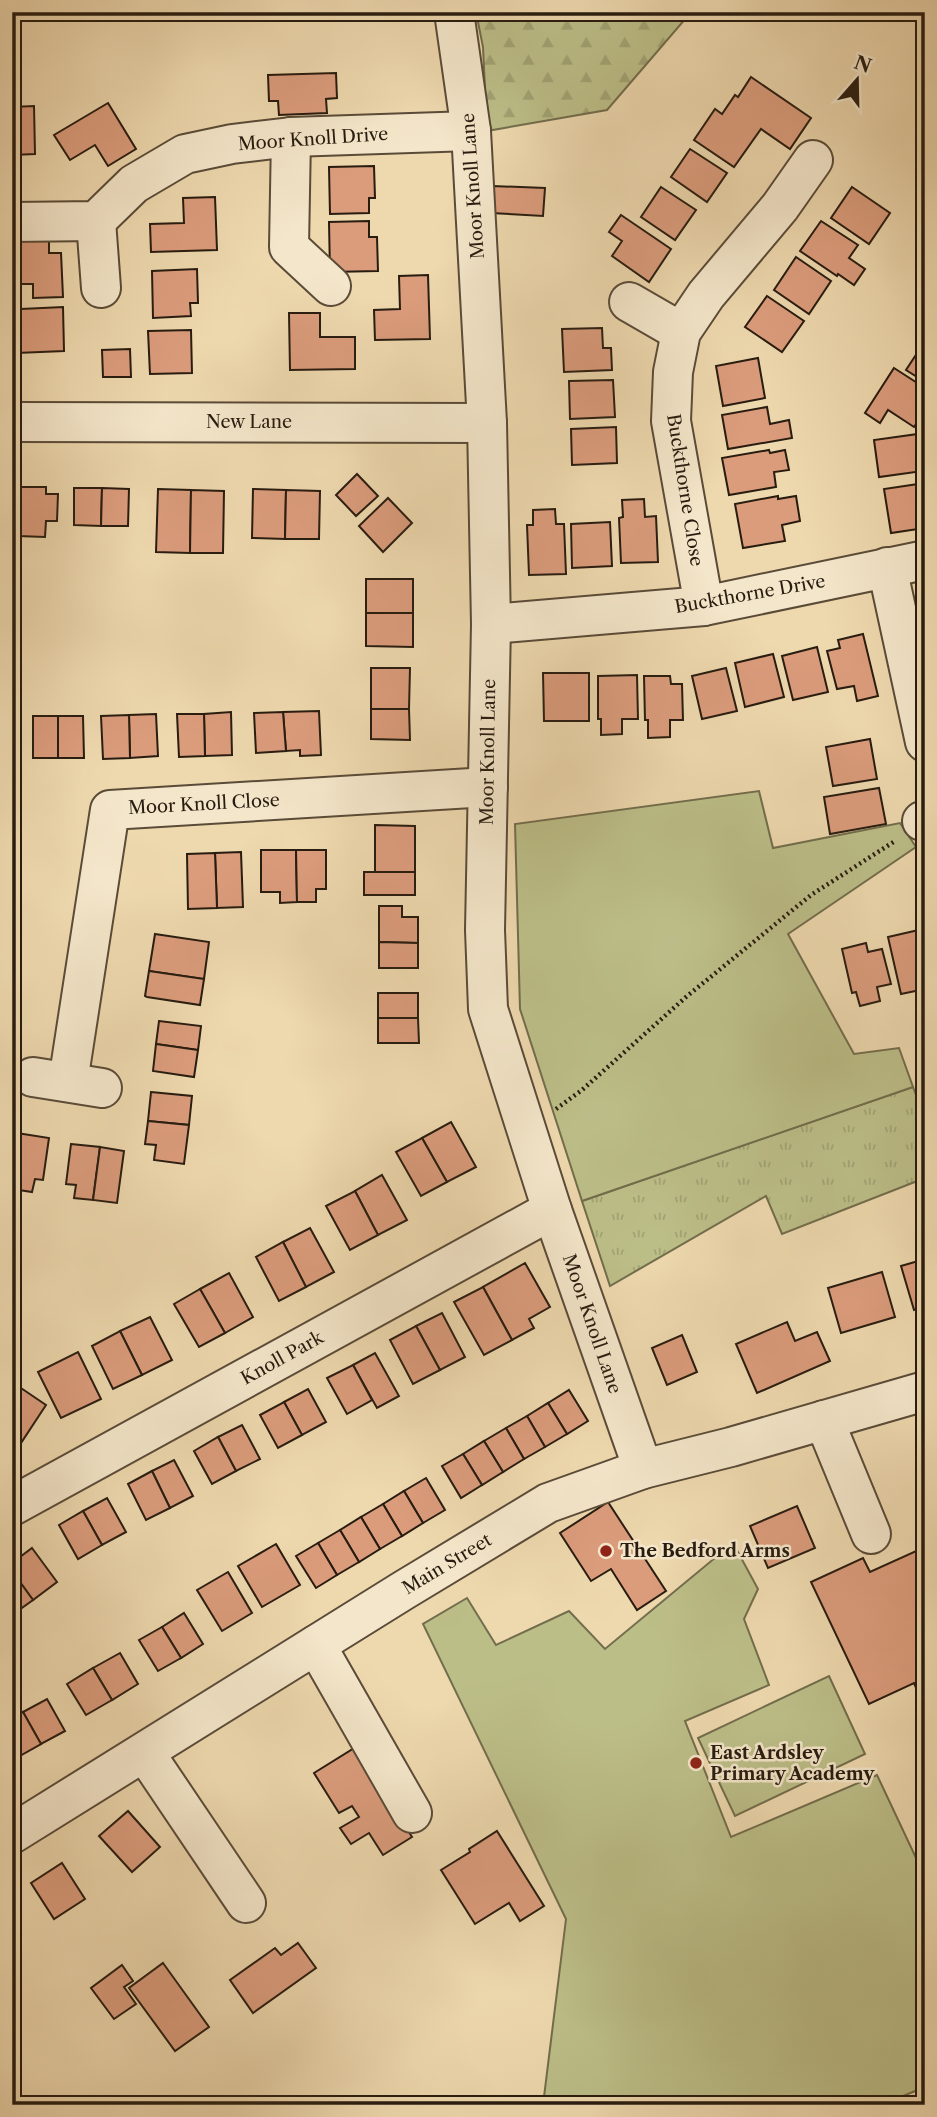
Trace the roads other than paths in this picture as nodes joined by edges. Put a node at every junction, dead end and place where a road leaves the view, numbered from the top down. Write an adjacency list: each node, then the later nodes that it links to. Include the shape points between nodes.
1 (454, 12): 2 (street, Moor Knoll Lane)
2 (471, 131): 3 (street, Moor Knoll Drive); 12 (street, Moor Knoll Lane)
3 (290, 137): 5 (street, Moor Knoll Drive, via 185,154 134,184); 7 (street, via 289,247)
4 (813, 160): 10 (street, Buckthorne Close)
5 (96, 221): 6 (street); 8 (street)
6 (12, 222)
7 (331, 286)
8 (101, 288)
9 (629, 302): 10 (street)
10 (681, 332): 15 (street, Buckthorne Close, via 670,421)
11 (12, 422): 12 (street, New Lane)
12 (487, 423): 16 (street, Moor Knoll Lane)
13 (925, 560): 14 (street, Buckthorne Drive)
14 (887, 568): 15 (street, Buckthorne Drive); 17 (street)
15 (704, 606): 16 (street, Buckthorne Drive)
16 (491, 624): 18 (street, Moor Knoll Lane)
17 (925, 742)
18 (488, 787): 19 (street, Moor Knoll Close, via 110,810); 20 (street, Moor Knoll Lane, via 488,1009)
19 (68, 1082)
20 (552, 1210): 23 (street, Moor Knoll Lane); 24 (street, Knoll Park)
21 (925, 1391): 22 (street, Main Street)
22 (824, 1420): 23 (street, Main Street); 25 (street)
23 (643, 1469): 26 (street, Main Street, via 548,1503)
24 (12, 1506)
25 (871, 1534)
26 (316, 1645): 27 (street, Main Street); 28 (street)
27 (145, 1752): 29 (street, Main Street); 30 (street)
28 (412, 1813)
29 (12, 1834)
30 (247, 1903)

